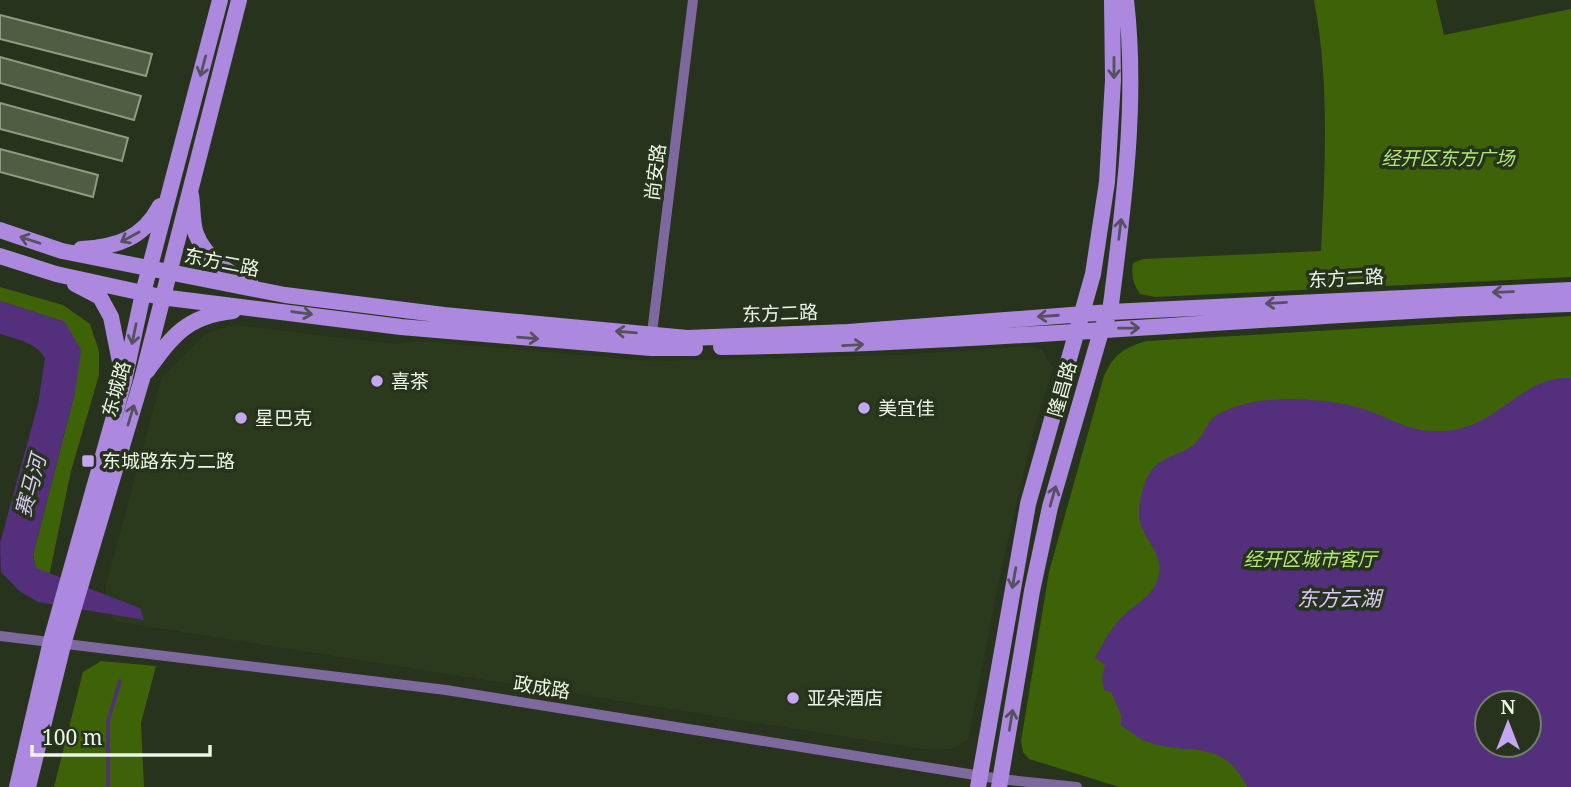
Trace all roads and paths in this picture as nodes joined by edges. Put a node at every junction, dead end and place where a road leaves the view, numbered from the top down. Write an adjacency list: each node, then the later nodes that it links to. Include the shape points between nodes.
1 (220, 0): 7 (main road, 东城路, one-way to 7)
2 (239, 0): 6 (main road, 东城路)
3 (693, 0): 23 (street, 尚安路)
4 (1112, 0): 21 (main road, 隆昌路, one-way to 21, via 1114,80 1107,182 1093,274)
5 (1126, 0): 20 (main road, 隆昌路, one-way to 5, via 1126,181)
6 (190, 184): 12 (main road, 东城路); 16 (main road, via 196,234 213,258 233,276)
7 (171, 185): 9 (main road, one-way to 9, via 152,221 133,238 109,247); 11 (main road, 东城路)
8 (0, 230): 9 (main road, 东方二路, one-way to 8)
9 (62, 251): 11 (main road, 东方二路)
10 (0, 256): 13 (main road, 东方二路)
11 (149, 269): 12 (main road, 东方二路); 15 (main road, 东城路)
12 (168, 273): 16 (main road, 东方二路); 17 (main road, 东城路)
13 (56, 274): 15 (main road, 东方二路); 25 (main road, via 100,297 111,317)
14 (1571, 290): 20 (main road, 东方二路, one-way to 20)
15 (143, 293): 17 (main road, 东方二路); 25 (main road, 东城路, one-way to 25)
16 (285, 295): 23 (main road, 东方二路, one-way to 16)
17 (161, 297): 19 (main road, 东方二路); 24 (main road, 东城路)
18 (1571, 304): 22 (main road, 东方二路, one-way to 18)
19 (259, 307): 23 (main road, 东方二路, one-way to 23, via 401,327); 24 (main road, via 187,323)
20 (1110, 312): 21 (main road, 东方二路); 22 (main road, 隆昌路)
21 (1078, 322): 22 (main road, 东方二路); 23 (main road, 东方二路); 29 (main road, 隆昌路, one-way to 29, via 1028,503)
22 (1102, 328): 30 (main road, 隆昌路, one-way to 22, via 1050,507)
23 (651, 341)
24 (142, 379): 26 (main road, 东城路, one-way to 24)
25 (124, 381): 26 (main road, 东城路)
26 (77, 574): 28 (main road, 东城路)
27 (0, 636): 28 (street, 政成路)
28 (58, 641): 29 (street, 政成路, via 446,690); 31 (main road, 东城路); 32 (main road, 东城路)
29 (978, 781): 30 (street, 政成路)
30 (1000, 783): 33 (street, 政成路)
31 (17, 787)
32 (28, 787)
33 (1077, 787)

